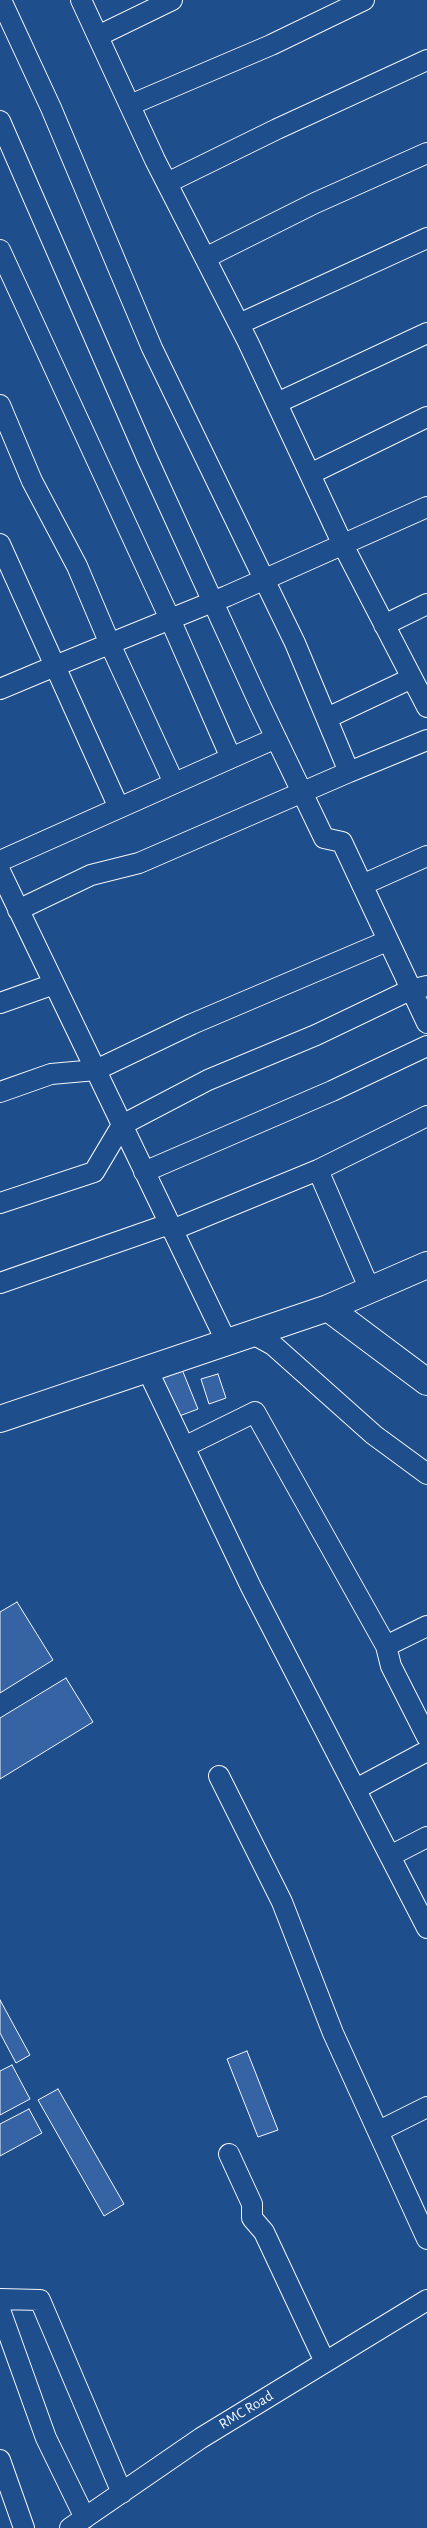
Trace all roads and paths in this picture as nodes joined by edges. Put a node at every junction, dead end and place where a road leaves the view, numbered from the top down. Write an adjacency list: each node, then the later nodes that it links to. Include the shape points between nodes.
1 (0, 0): 23 (street, via 51,108 152,348)
2 (81, 0): 5 (street)
3 (172, 0): 5 (street)
4 (364, 0): 7 (street, via 271,45)
5 (98, 36): 7 (street)
6 (427, 60): 10 (street)
7 (130, 105): 10 (street)
8 (0, 121): 24 (street)
9 (427, 153): 13 (street)
10 (167, 183): 13 (street)
11 (427, 238): 14 (street)
12 (0, 250): 26 (street)
13 (205, 258): 14 (street)
14 (239, 324): 16 (street)
15 (427, 333): 16 (street)
16 (277, 403): 19 (street)
17 (0, 405): 28 (street, via 32,481 77,566)
18 (427, 417): 19 (street)
19 (310, 474): 22 (street)
20 (427, 507): 22 (street)
21 (0, 544): 29 (street)
22 (343, 545): 23 (street); 27 (street)
23 (264, 580): 24 (street); 33 (street)
24 (213, 602): 26 (street); 34 (street)
25 (427, 604): 27 (street)
26 (170, 619): 28 (street); 36 (street)
27 (384, 625): 30 (street)
28 (110, 644): 29 (street); 38 (street)
29 (55, 666): 31 (street); 40 (street)
30 (412, 678): 32 (street); 33 (street)
31 (0, 690)
32 (425, 699)
33 (327, 718): 37 (street)
34 (276, 738): 36 (street); 39 (street)
35 (427, 740): 37 (street)
36 (231, 758): 38 (street)
37 (349, 772): 39 (street)
38 (174, 783): 40 (street)
39 (301, 792): 44 (street, via 324,838 342,842); 45 (street, via 139,863 91,875)
40 (119, 808): 42 (street)
41 (427, 856): 44 (street)
42 (0, 861)
43 (0, 871): 45 (street)
44 (362, 885): 46 (street)
45 (18, 910): 47 (street)
46 (388, 941): 48 (street); 52 (street, via 192,1024)
47 (54, 984): 49 (street); 52 (street)
48 (419, 988): 50 (street); 55 (street, via 208,1080)
49 (0, 1003)
50 (427, 1023)
51 (427, 1046): 57 (street)
52 (96, 1070): 53 (street, via 51,1074); 55 (street)
53 (0, 1092)
54 (427, 1116): 56 (street)
55 (122, 1125): 57 (street); 58 (street, via 94,1172)
56 (318, 1170): 59 (street); 62 (street)
57 (144, 1172): 59 (street)
58 (0, 1203)
59 (170, 1227): 61 (street); 65 (street)
60 (427, 1266): 62 (main road)
61 (0, 1283)
62 (370, 1290): 63 (main road)
63 (328, 1308): 64 (main road); 67 (main road)
64 (253, 1334): 65 (main road); 70 (street, via 272,1345 374,1435)
65 (227, 1343): 66 (main road)
66 (147, 1369): 68 (main road); 69 (street)
67 (427, 1382)
68 (0, 1419)
69 (184, 1447): 72 (street, via 255,1412); 76 (street, via 247,1578)
70 (427, 1474)
71 (427, 1626): 72 (street)
72 (386, 1646): 73 (street, via 391,1666)
73 (427, 1737)
74 (427, 1751): 76 (street)
75 (219, 1776): 81 (street, via 282,1902 333,2033)
76 (356, 1789): 78 (street)
77 (427, 1837): 78 (street)
78 (390, 1856): 79 (street)
79 (427, 1928)
80 (427, 2107): 81 (street)
81 (379, 2131): 83 (street)
82 (229, 2154): 88 (street, via 252,2204 252,2218 264,2232)
83 (427, 2239)
84 (0, 2299): 90 (street, via 40,2300)
85 (427, 2300): 88 (street, RMC Road)
86 (0, 2310): 91 (street)
87 (427, 2311): 91 (street, RMC Road)
88 (325, 2362): 90 (street, RMC Road, via 201,2438)
89 (0, 2460): 92 (street)
90 (122, 2493): 91 (street, RMC Road)
91 (80, 2525)
92 (24, 2528)

